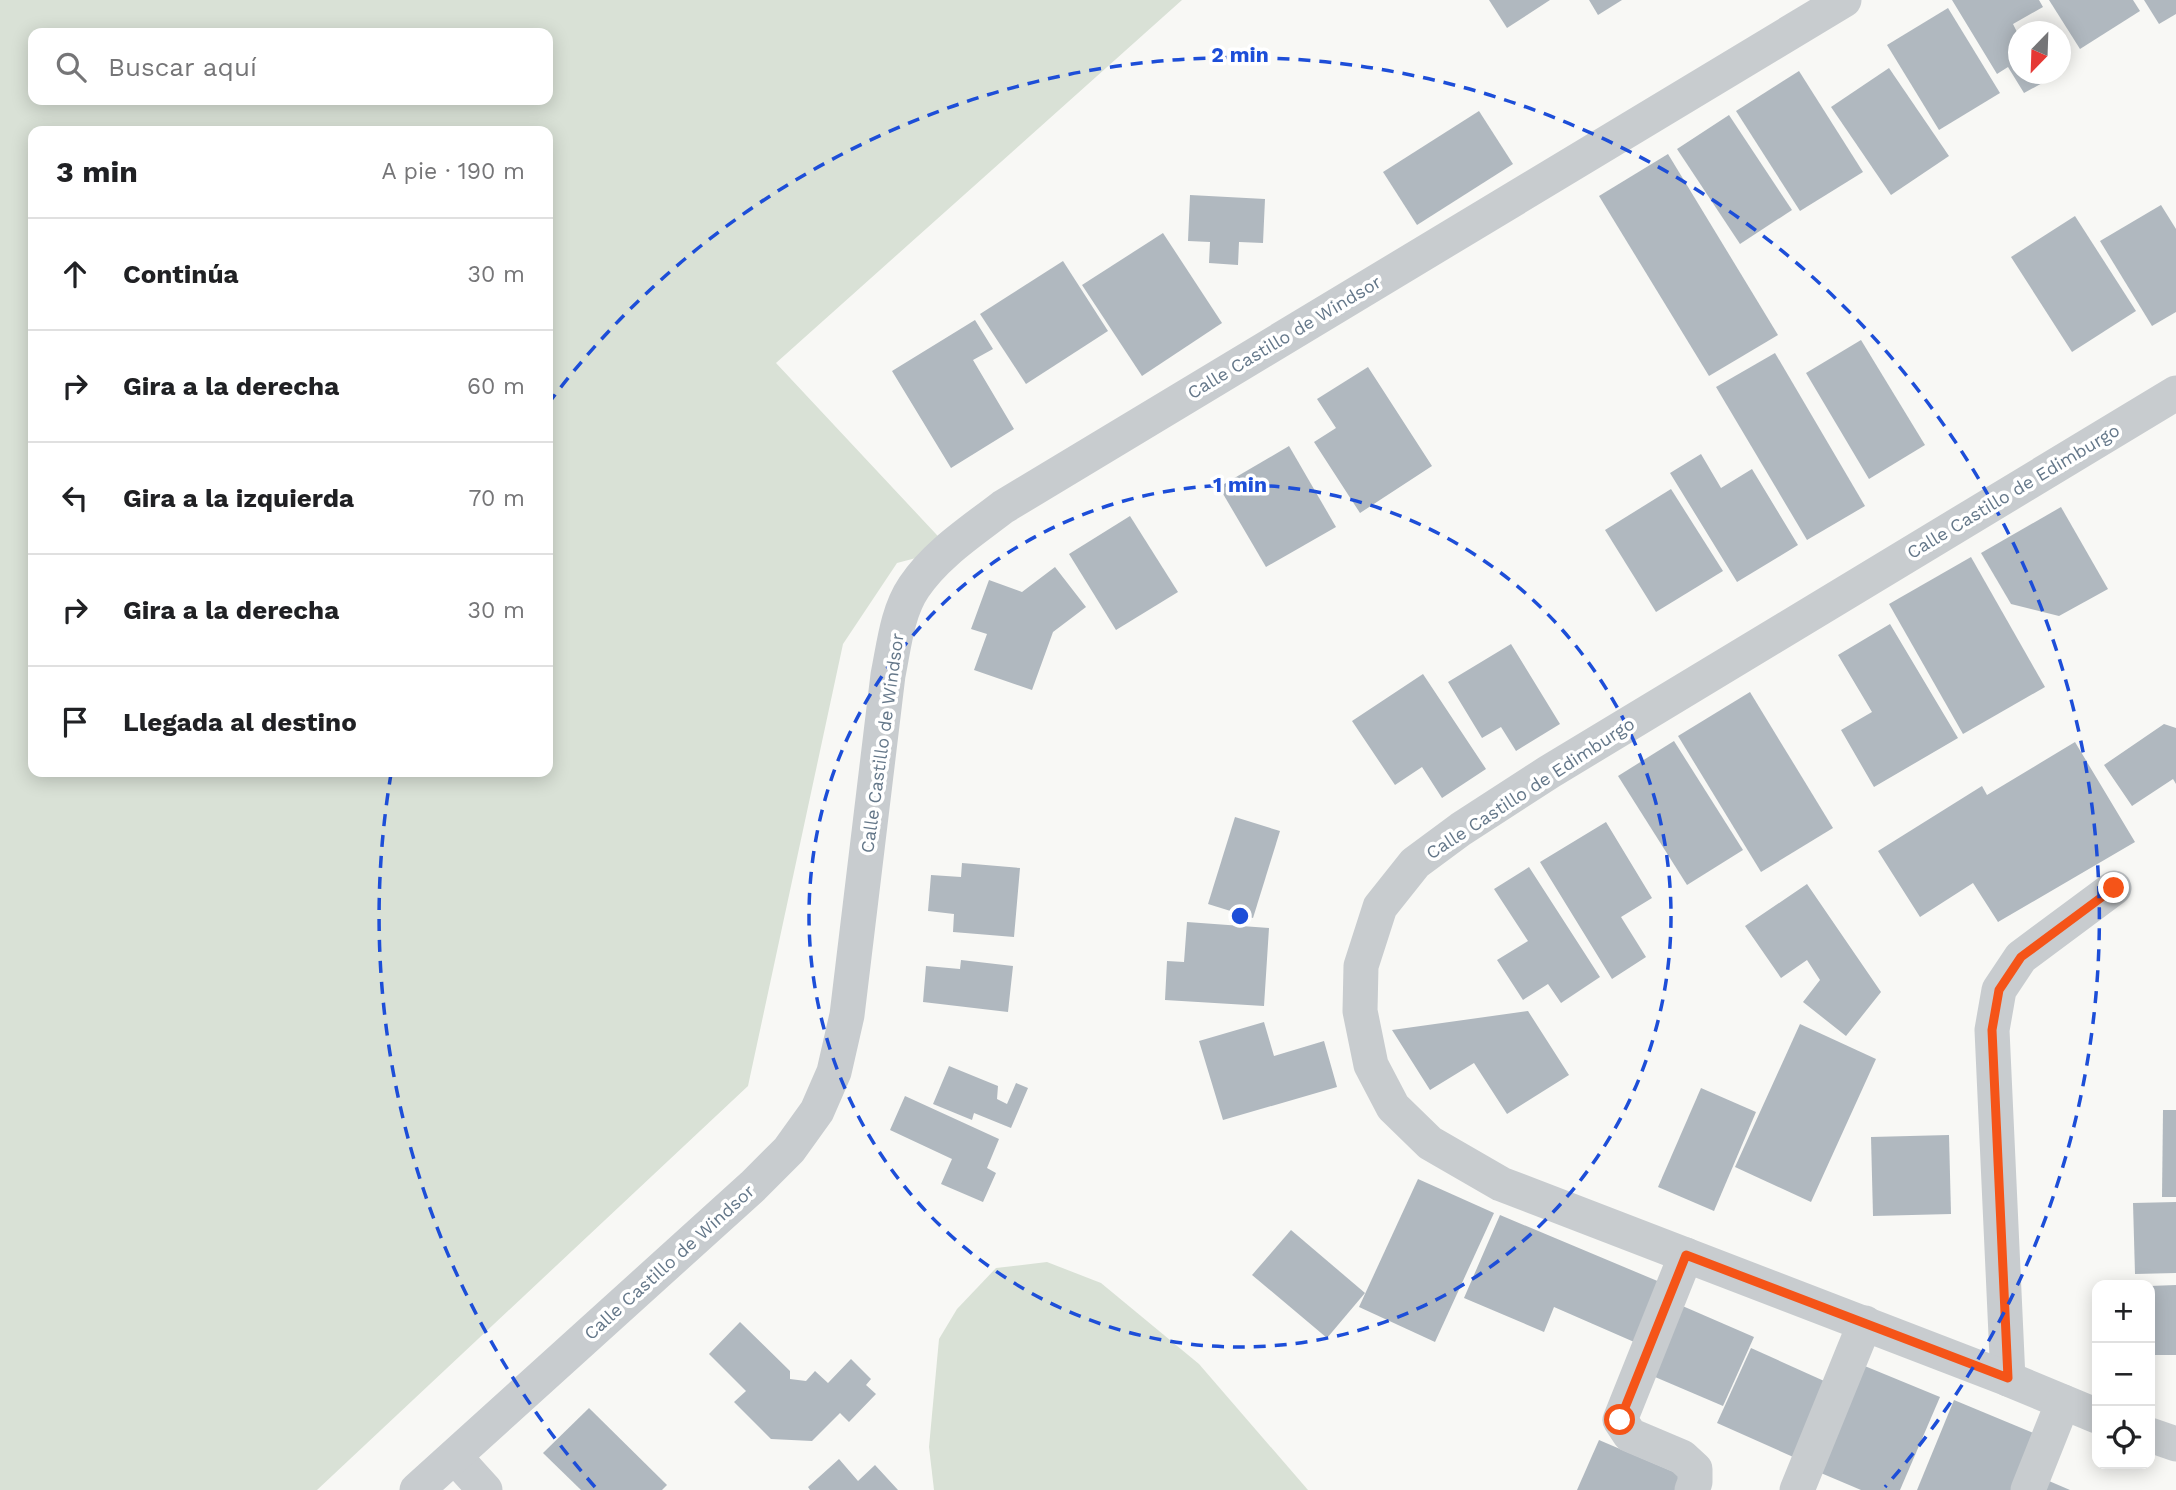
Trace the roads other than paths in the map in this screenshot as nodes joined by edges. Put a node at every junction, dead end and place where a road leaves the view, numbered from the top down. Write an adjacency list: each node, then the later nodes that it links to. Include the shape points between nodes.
1 (1844, 0): 11 (street, Calle Castillo de Windsor, via 1003,507 950,549 913,587 897,626 888,675 847,1015 834,1072 817,1111 789,1150 753,1186)
2 (2176, 393): 4 (street, Calle Castillo de Edimburgo, via 1549,772 1415,863 1380,907 1360,966 1360,1011 1371,1065 1393,1107 1430,1143 1501,1184)
3 (2114, 888): 6 (street, via 2021,957 1999,990 1992,1030)
4 (1686, 1255): 5 (street, Calle Castillo de Edimburgo); 14 (street, via 1620,1420 1630,1435 1682,1457 1695,1469)
5 (1865, 1324): 6 (street, Calle Castillo de Edimburgo); 15 (street)
6 (2008, 1378): 7 (street, Calle Castillo de Edimburgo)
7 (2063, 1402): 8 (street, Calle Castillo de Edimburgo); 16 (street)
8 (2092, 1414)
9 (2155, 1437): 10 (street)
10 (2176, 1444)
11 (456, 1457): 12 (street, Calle Castillo de Windsor); 13 (street)
12 (417, 1490)
13 (485, 1490)
14 (1692, 1490)
15 (1797, 1490)
16 (2028, 1490)

